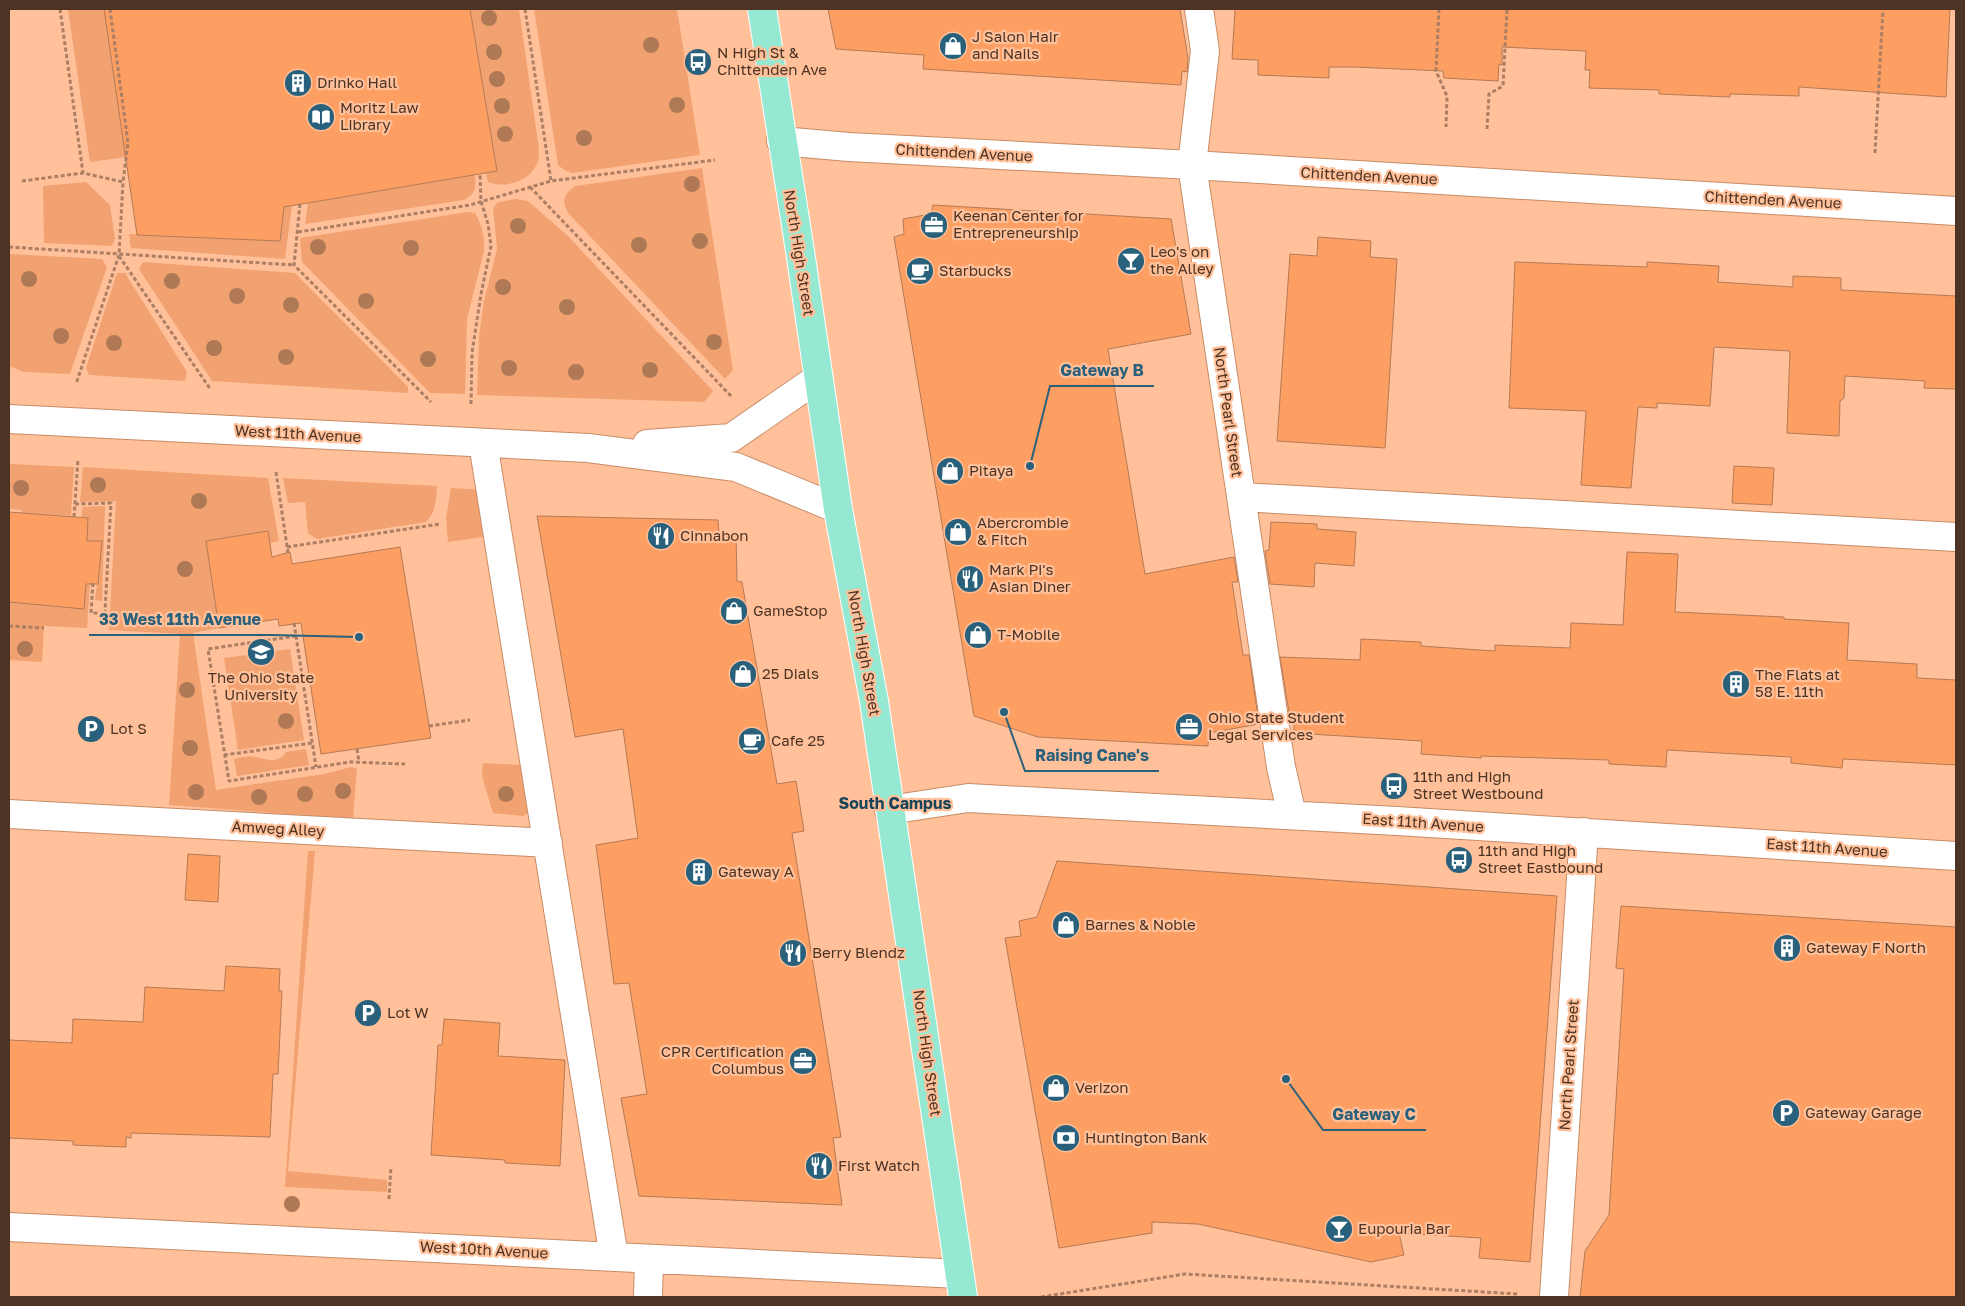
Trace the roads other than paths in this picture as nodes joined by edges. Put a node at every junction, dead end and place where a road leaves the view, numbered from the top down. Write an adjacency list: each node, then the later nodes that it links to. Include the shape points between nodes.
1 (762, 9): 3 (main road, North High Street)
2 (1199, 9): 4 (street, North Pearl Street, via 1205,51)
3 (781, 141): 4 (street, Chittenden Avenue); 6 (main road, North High Street)
4 (1192, 166): 5 (street, Chittenden Avenue); 10 (street, North Pearl Street)
5 (1956, 211)
6 (818, 378): 9 (street, West 11th Avenue, via 731,438); 11 (main road, North High Street)
7 (9, 419): 8 (street, West 11th Avenue)
8 (483, 443): 9 (street, West 11th Avenue); 17 (street)
9 (588, 448): 11 (street, West 11th Avenue, via 736,467)
10 (1241, 497): 12 (street); 15 (street, North Pearl Street, via 1281,767)
11 (838, 509): 13 (main road, North High Street, via 874,701)
12 (1956, 537)
13 (889, 810): 15 (street, East 11th Avenue, via 968,798); 22 (main road, North High Street)
14 (9, 814): 17 (street, Amweg Alley)
15 (1292, 815): 16 (street, East 11th Avenue)
16 (1584, 832): 18 (street, East 11th Avenue); 24 (street, North Pearl Street)
17 (548, 843): 20 (street)
18 (1956, 856)
19 (9, 1227): 20 (street, West 10th Avenue)
20 (614, 1256): 21 (street, West 10th Avenue)
21 (649, 1259): 22 (street, West 10th Avenue); 23 (street)
22 (961, 1285)
23 (648, 1297)
24 (1554, 1297)

